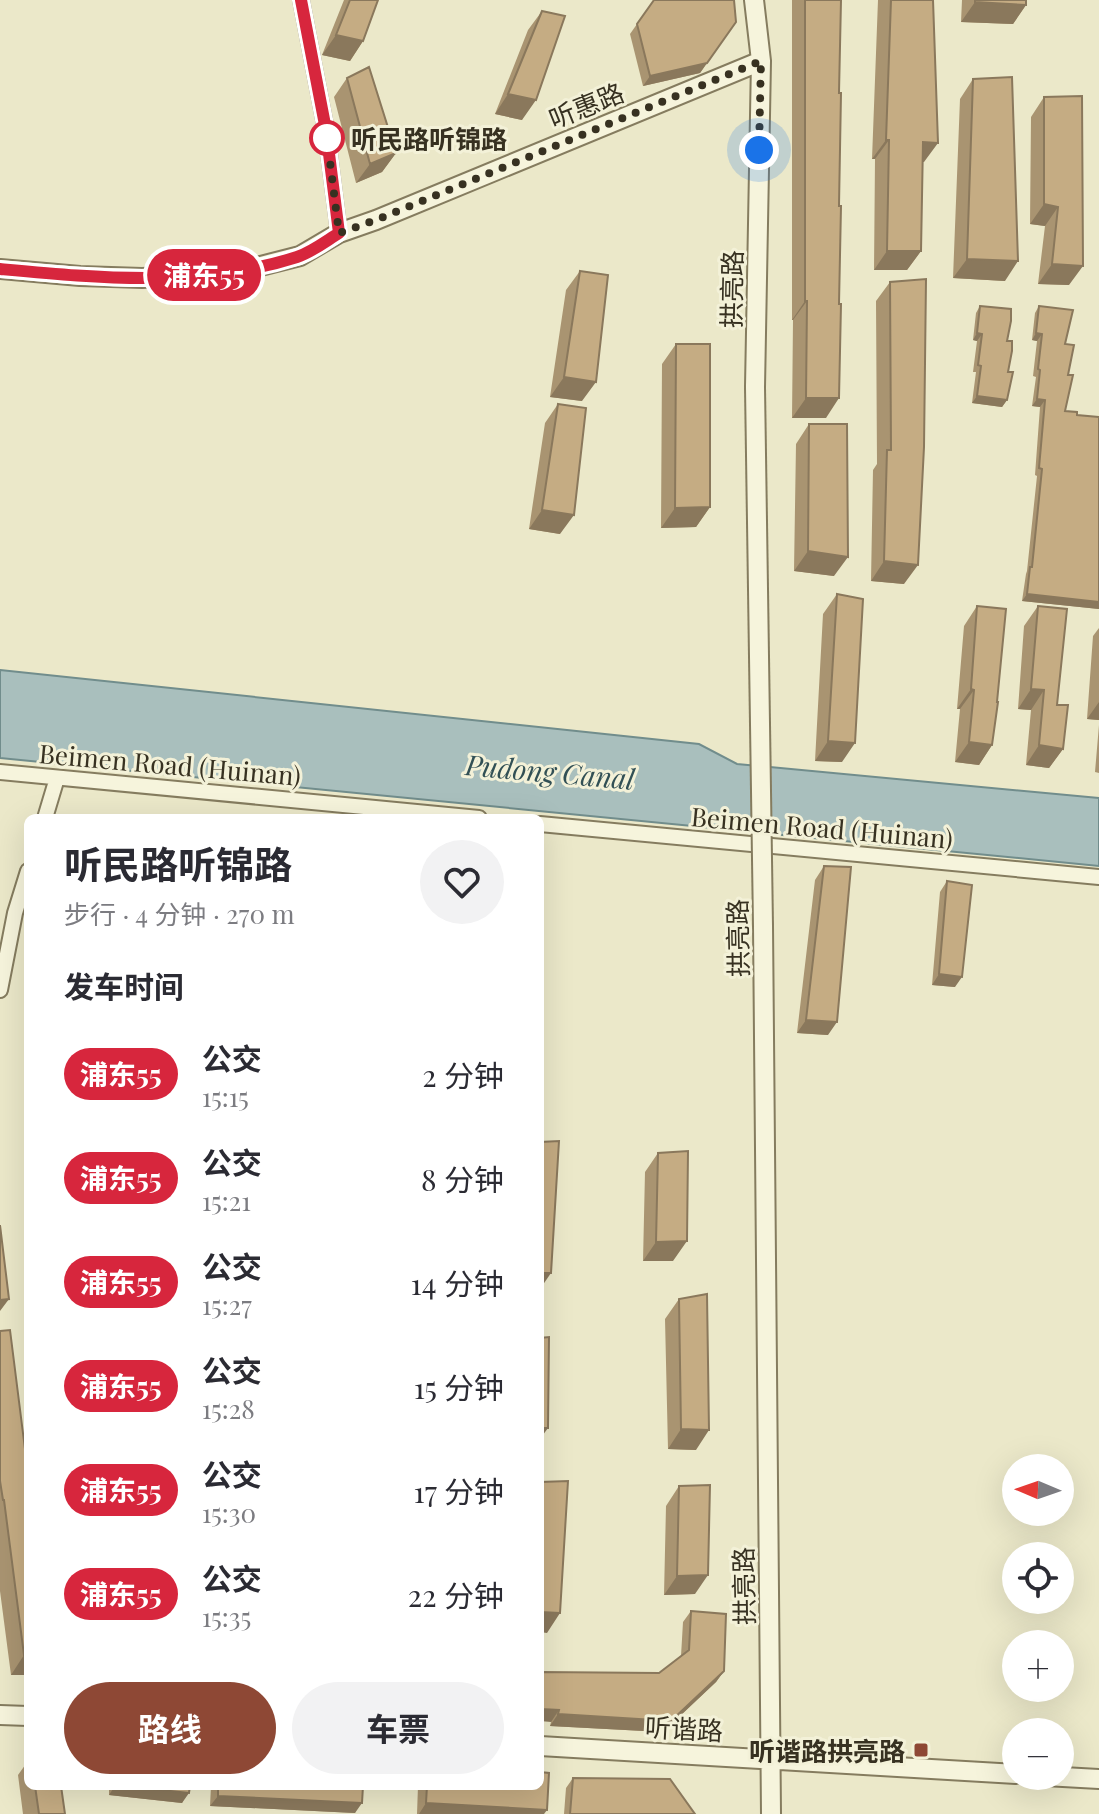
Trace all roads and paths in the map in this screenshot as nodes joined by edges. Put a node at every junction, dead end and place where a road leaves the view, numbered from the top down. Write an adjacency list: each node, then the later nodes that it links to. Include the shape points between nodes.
1 (301, 0): 4 (street)
2 (754, 0): 3 (street)
3 (761, 61): 4 (street, 听惠路); 17 (street, 拱亮路, bridge, via 755,387)
4 (339, 233): 5 (street, 听惠路, via 300,256 233,273 142,278)
5 (0, 269)
6 (0, 772): 7 (street, Beimen Road (Huinan))
7 (57, 778): 8 (street); 9 (street, Beimen Road (Huinan))
8 (46, 814)
9 (437, 814)
10 (544, 824): 11 (street, Beimen Road (Huinan))
11 (1099, 877)
12 (24, 884): 13 (street)
13 (0, 990)
14 (0, 1715): 15 (street)
15 (24, 1716)
16 (544, 1746): 17 (street, 听谐路)
17 (771, 1760): 18 (street, 听谐路); 21 (street, 拱亮路)
18 (1002, 1773)
19 (1074, 1778): 20 (street)
20 (1099, 1779)
21 (771, 1814)

